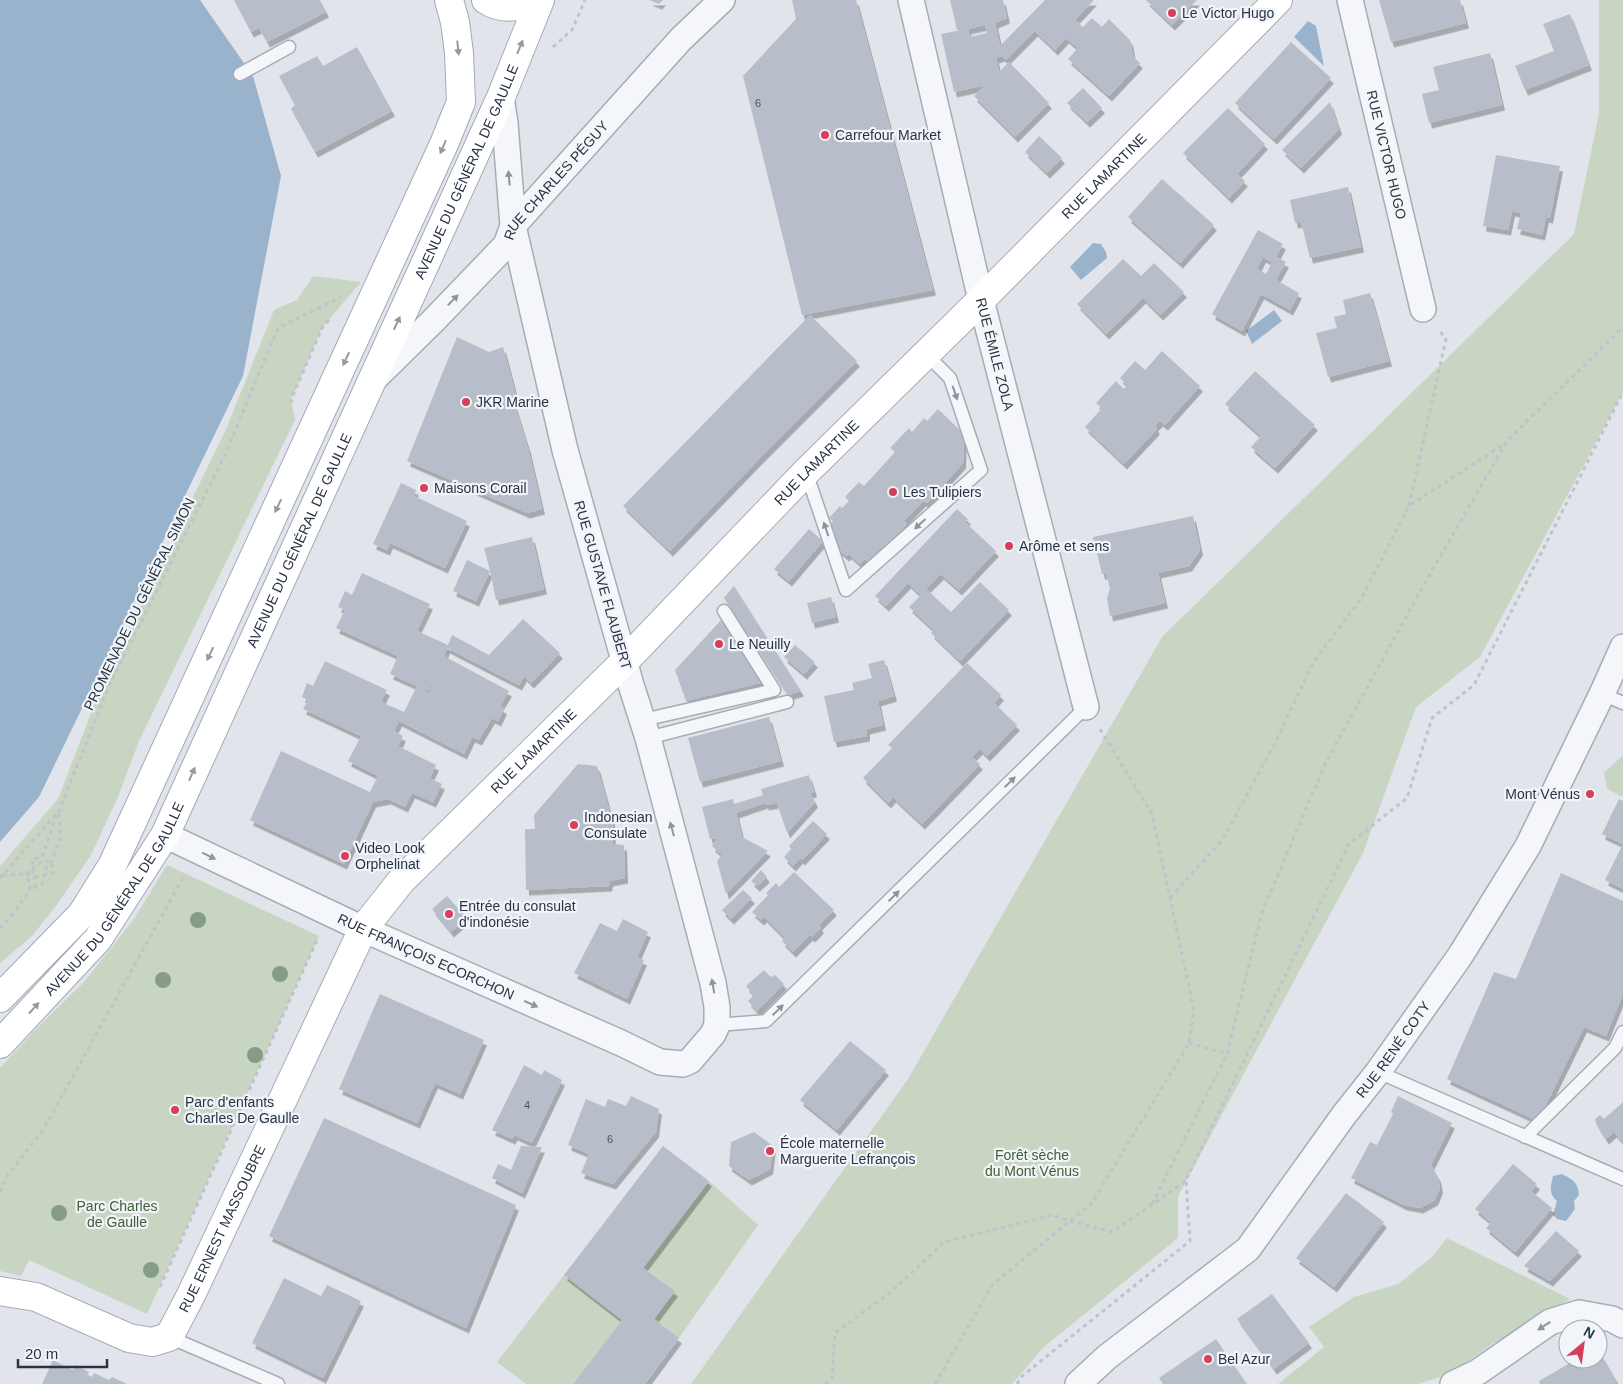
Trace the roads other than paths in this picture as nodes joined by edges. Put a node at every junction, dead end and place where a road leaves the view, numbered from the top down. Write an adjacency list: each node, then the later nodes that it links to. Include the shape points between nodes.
1 (449, 0): 27 (main road, AVENUE DU GÉNÉRAL DE GAULLE, one-way to 27, via 455,22 461,102 444,144 112,866 82,914)
2 (486, 0): 3 (main road, via 493,5 510,7 521,6)
3 (530, 0)
4 (540, 0): 11 (main road, AVENUE DU GÉNÉRAL DE GAULLE, one-way to 4)
5 (722, 0): 12 (street, RUE CHARLES PÉGUY, via 681,39)
6 (911, 0): 13 (street, RUE ÉMILE ZOLA)
7 (1278, 0): 13 (main road, RUE LAMARTINE)
8 (1350, 0): 14 (street, RUE VICTOR HUGO)
9 (289, 47): 10 (lane)
10 (240, 74)
11 (501, 97): 12 (street, RUE GUSTAVE FLAUBERT, one-way to 11); 16 (main road, AVENUE DU GÉNÉRAL DE GAULLE, one-way to 11)
12 (513, 226): 16 (street, RUE CHARLES PÉGUY, one-way to 12, via 506,245); 20 (street, RUE GUSTAVE FLAUBERT, via 565,450)
13 (981, 300): 15 (main road, RUE LAMARTINE); 23 (street, RUE ÉMILE ZOLA)
14 (1422, 309)
15 (927, 355): 17 (main road, RUE LAMARTINE); 17 (lane, one-way to 17, via 950,378 981,470 846,590)
16 (369, 383): 25 (main road, AVENUE DU GÉNÉRAL DE GAULLE, one-way to 16)
17 (806, 472): 20 (main road, RUE LAMARTINE)
18 (724, 611): 24 (lane, via 774,690)
19 (1623, 647): 21 (street, RUE RENÉ COTY)
20 (624, 662): 24 (street, RUE GUSTAVE FLAUBERT); 26 (main road, RUE LAMARTINE, via 401,881)
21 (1613, 699): 31 (street, RUE RENÉ COTY, via 1460,956)
22 (787, 702): 24 (lane)
23 (1086, 707): 28 (lane, one-way to 23, via 766,1021)
24 (646, 729): 28 (street, RUE GUSTAVE FLAUBERT, one-way to 24, via 713,982)
25 (165, 835): 26 (street, RUE FRANÇOIS ECORCHON, one-way to 26); 30 (main road, AVENUE DU GÉNÉRAL DE GAULLE, one-way to 25, via 98,940)
26 (363, 929): 28 (street, RUE FRANÇOIS ECORCHON, one-way to 28, via 660,1062 683,1064 690,1061); 36 (main road, RUE ERNEST MASSOUBRE)
27 (0, 998)
28 (717, 1025)
29 (1623, 1032): 32 (lane, via 1615,1048)
30 (0, 1044)
31 (1378, 1072): 32 (lane); 38 (street, RUE RENÉ COTY, via 1248,1249 1107,1357)
32 (1525, 1137): 33 (lane)
33 (1623, 1179)
34 (0, 1291): 36 (main road, via 36,1297 129,1338 152,1342)
35 (1623, 1325): 39 (street, one-way to 39, via 1612,1319 1579,1312 1550,1322 1478,1372)
36 (169, 1337): 37 (lane)
37 (278, 1384)
38 (1078, 1384)
39 (1453, 1384)

